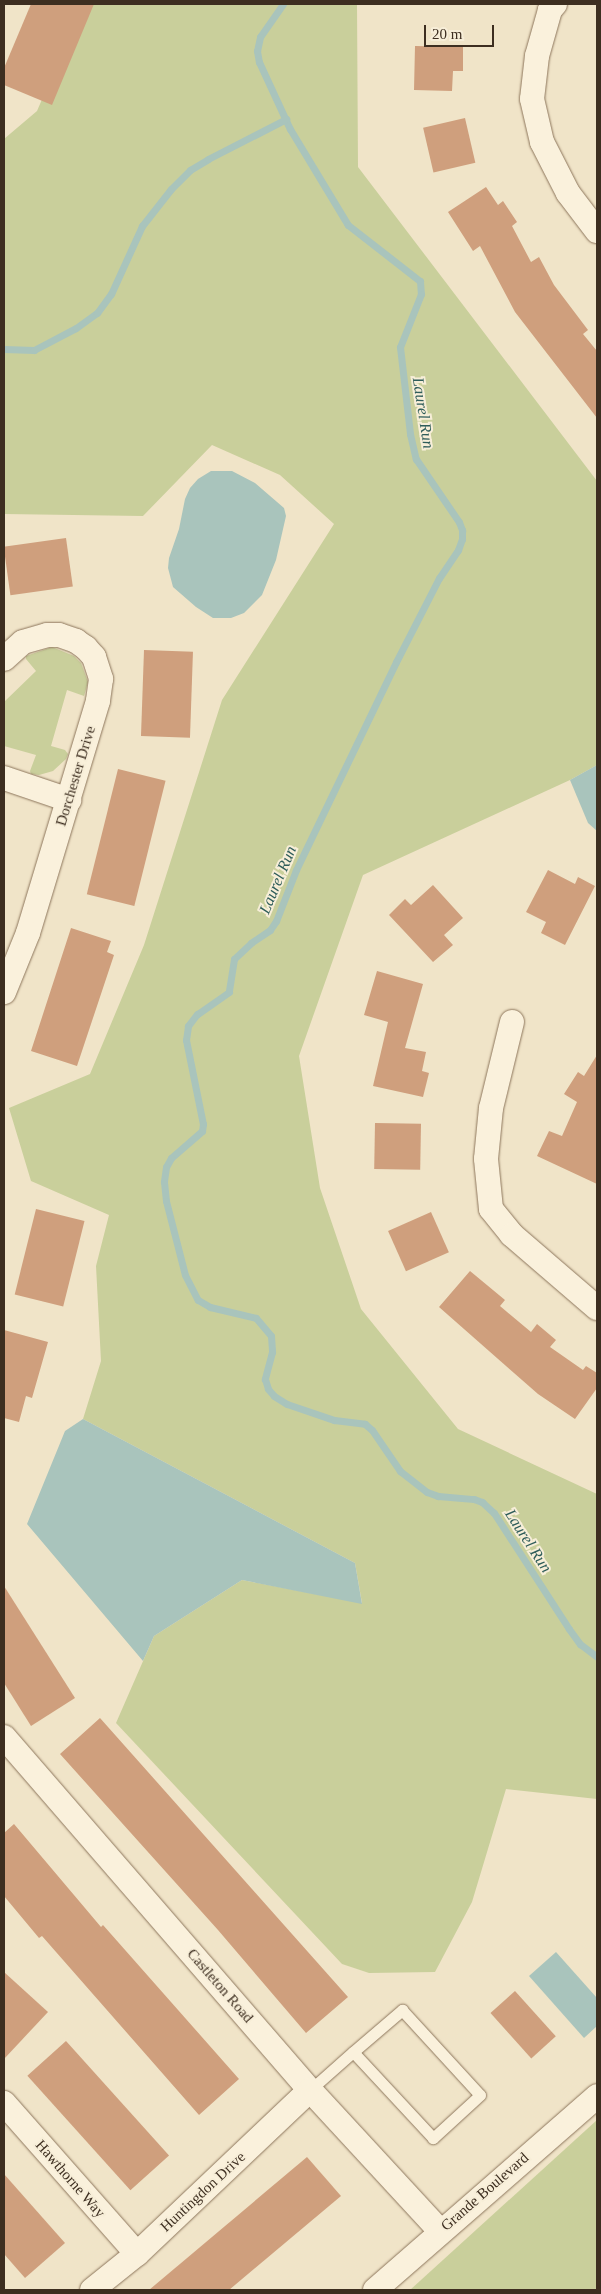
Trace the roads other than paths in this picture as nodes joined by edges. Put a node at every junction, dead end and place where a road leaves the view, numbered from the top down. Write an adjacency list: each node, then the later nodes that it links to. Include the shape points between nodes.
1 (555, 4): 2 (street, via 550,10 537,56 532,99 542,142 568,193)
2 (597, 231)
3 (4, 659): 5 (street, Dorchester Drive, via 23,642 59,635 86,648 99,667 100,691)
4 (4, 778): 5 (street)
5 (69, 800): 6 (street, Dorchester Drive, via 28,933)
6 (4, 992)
7 (512, 1022): 8 (street, via 491,1108 486,1159 491,1210 512,1235)
8 (597, 1308)
9 (4, 1737): 11 (street, Castleton Road)
10 (353, 2052): 10 (lane, via 402,2010 480,2095 433,2138); 11 (lane)
11 (310, 2090): 14 (street, Castleton Road); 15 (street, Huntingdon Drive)
12 (597, 2096): 14 (street, Grande Boulevard)
13 (4, 2103): 15 (street, Hawthorne Way)
14 (440, 2231): 17 (street, Grande Boulevard)
15 (137, 2254): 16 (street, Huntingdon Drive)
16 (92, 2290)
17 (375, 2290)

